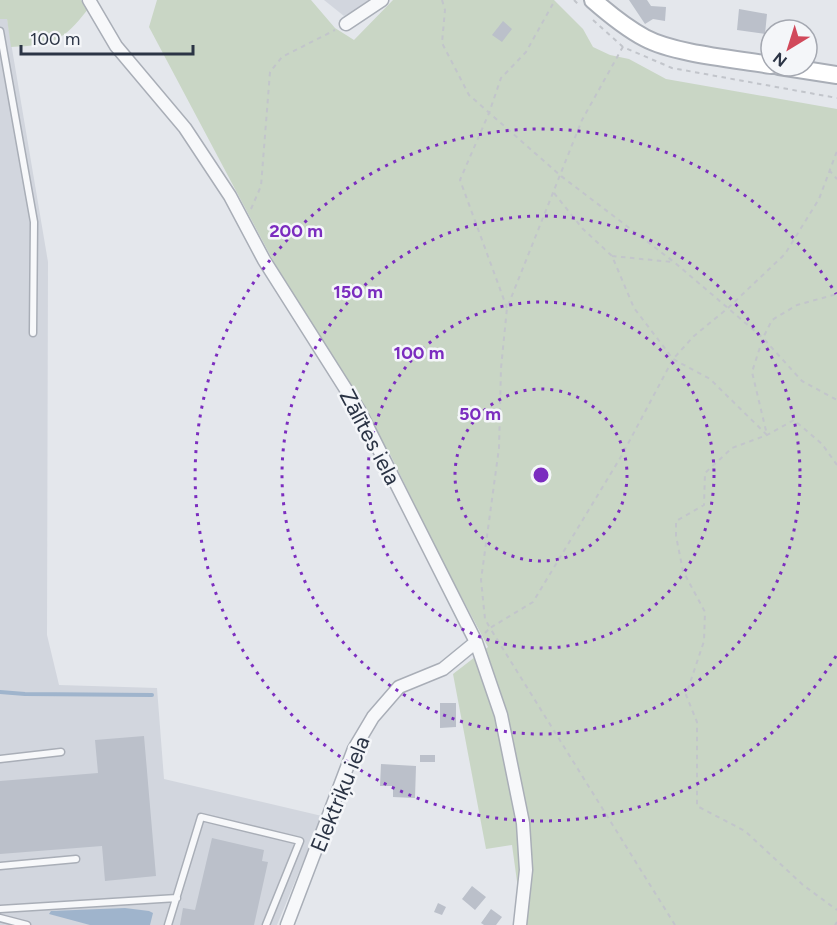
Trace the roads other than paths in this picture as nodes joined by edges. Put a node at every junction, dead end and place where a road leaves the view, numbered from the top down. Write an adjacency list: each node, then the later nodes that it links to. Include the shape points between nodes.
1 (89, 0): 10 (street, Zālītes iela, via 116,46 186,128 359,410)
2 (382, 0): 4 (street)
3 (593, 0): 6 (main road, via 647,39)
4 (346, 24)
5 (0, 31): 9 (lane, via 34,222)
6 (759, 63)
7 (819, 72): 8 (main road)
8 (837, 75)
9 (33, 333)
10 (477, 642): 21 (street, Elektriķu iela, via 443,669 399,687 373,717 354,749); 22 (street, Zālītes iela, via 501,715 524,823 526,870)
11 (61, 752): 12 (lane)
12 (0, 759)
13 (76, 859): 14 (lane)
14 (0, 866)
15 (177, 898): 16 (lane); 19 (lane); 20 (lane, via 201,817 300,841)
16 (0, 909)
17 (0, 918): 18 (lane)
18 (27, 925)
19 (168, 925)
20 (266, 925)
21 (287, 925)
22 (520, 925)

